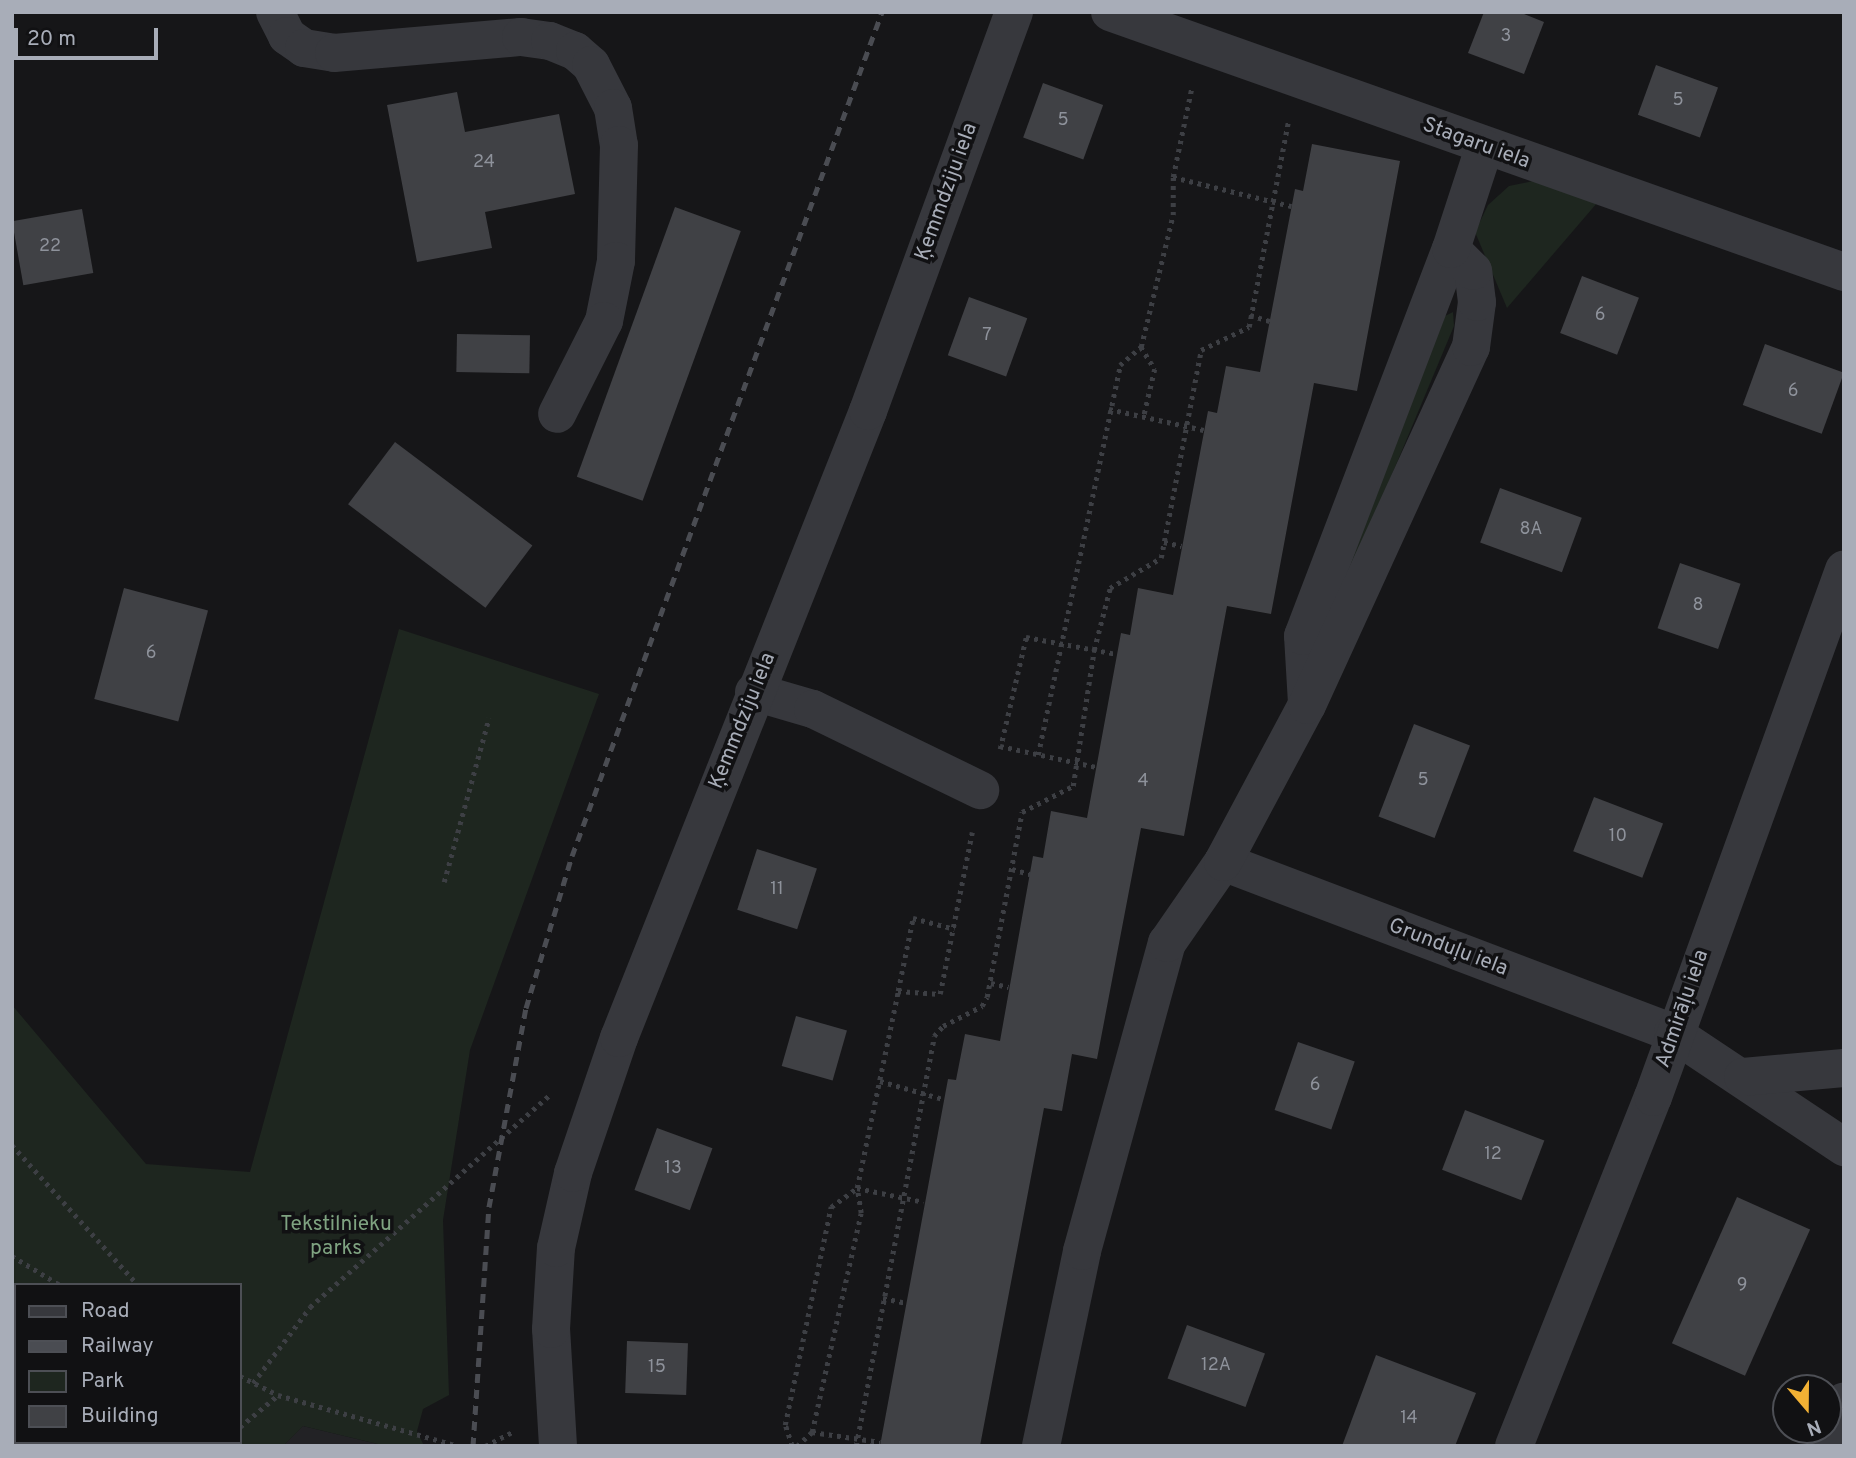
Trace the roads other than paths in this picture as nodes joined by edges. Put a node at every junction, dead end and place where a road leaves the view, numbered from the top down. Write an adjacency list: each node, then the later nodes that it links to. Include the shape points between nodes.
1 (275, 12): 7 (street, via 287,36 304,48 334,53 521,37 550,41 575,51 591,65 613,108 620,145 616,261 604,321)
2 (1014, 12): 9 (street, Ķemmdziju iela, via 868,411)
3 (1110, 12): 4 (street, Stagaru iela)
4 (1484, 148): 5 (street); 6 (street, Stagaru iela)
5 (1451, 249): 10 (street, via 1303,636); 10 (street, via 1473,271 1477,302 1471,347)
6 (1844, 272)
7 (556, 414)
8 (1844, 570): 13 (street, Admirāļu iela)
9 (754, 692): 11 (street, via 813,709); 18 (street, Ķemmdziju iela, via 619,1038 573,1172 555,1248 551,1329)
10 (1307, 705): 12 (street)
11 (980, 789)
12 (1223, 862): 13 (street, Grunduļu iela); 19 (street, via 1167,943 1082,1251)
13 (1673, 1033): 15 (street, Grunduļu iela); 20 (street, Admirāļu iela, via 1653,1097)
14 (1844, 1068): 15 (street)
15 (1743, 1077): 16 (street, Grunduļu iela)
16 (1844, 1147)
17 (1844, 1401): 21 (street)
18 (558, 1446)
19 (1041, 1446)
20 (1514, 1446)
21 (1829, 1446)

